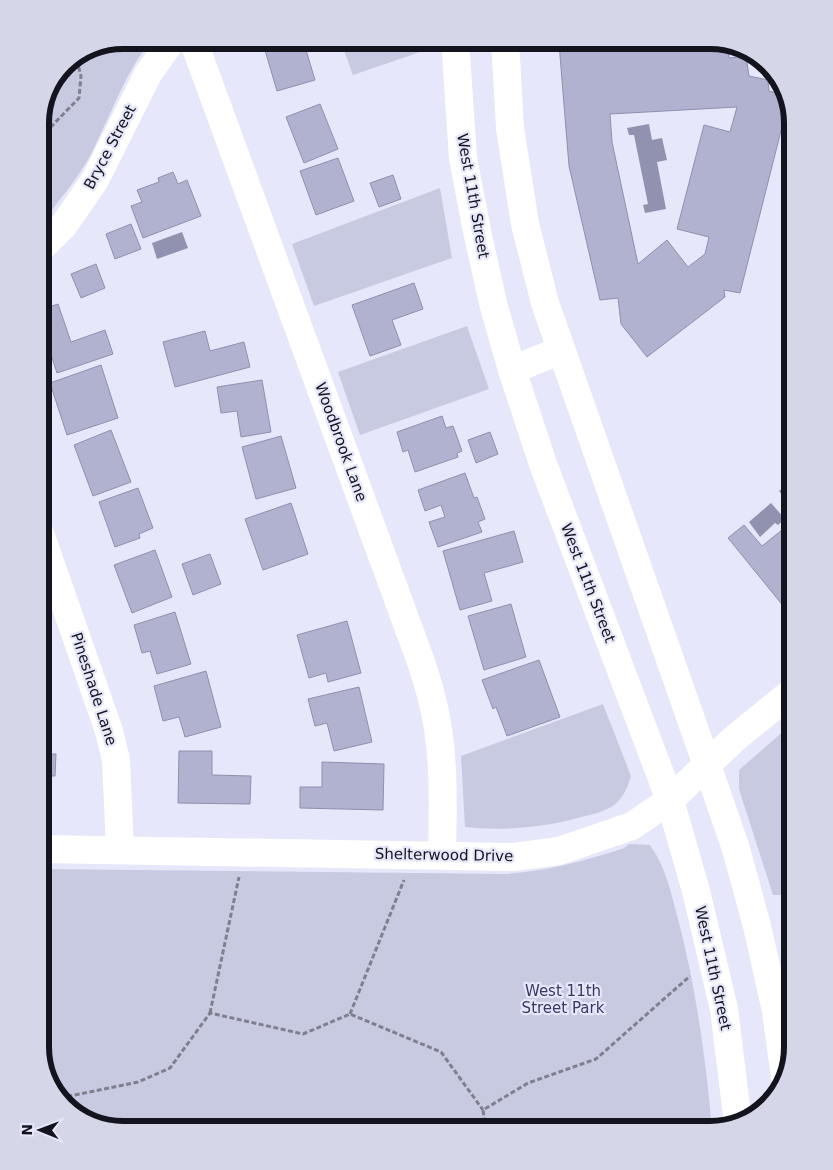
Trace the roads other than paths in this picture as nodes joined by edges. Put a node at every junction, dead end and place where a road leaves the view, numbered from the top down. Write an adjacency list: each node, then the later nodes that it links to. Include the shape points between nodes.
1 (166, 49): 5 (main road, Bryce Street, via 148,74 95,180 64,225)
2 (196, 49): 14 (main road, Woodbrook Lane, via 421,662 432,700 440,751)
3 (456, 49): 7 (main road, West 11th Street, via 463,158 476,231)
4 (506, 49): 6 (main road, via 510,128 525,224)
5 (49, 239)
6 (561, 350): 7 (main road); 10 (main road)
7 (512, 370): 11 (main road, West 11th Street, via 543,464)
8 (49, 558): 13 (main road, Pineshade Lane, via 110,731 116,760)
9 (784, 698): 10 (main road, Shelterwood Drive)
10 (707, 764): 11 (main road, Shelterwood Drive); 15 (main road, via 757,926 776,1012)
11 (670, 800): 14 (main road, Shelterwood Drive, via 632,826 559,851 514,857); 16 (main road, West 11th Street, via 724,1009)
12 (49, 849): 13 (main road, Shelterwood Drive)
13 (120, 850): 14 (main road, Shelterwood Drive)
14 (442, 854)
15 (783, 1062)
16 (737, 1117)

